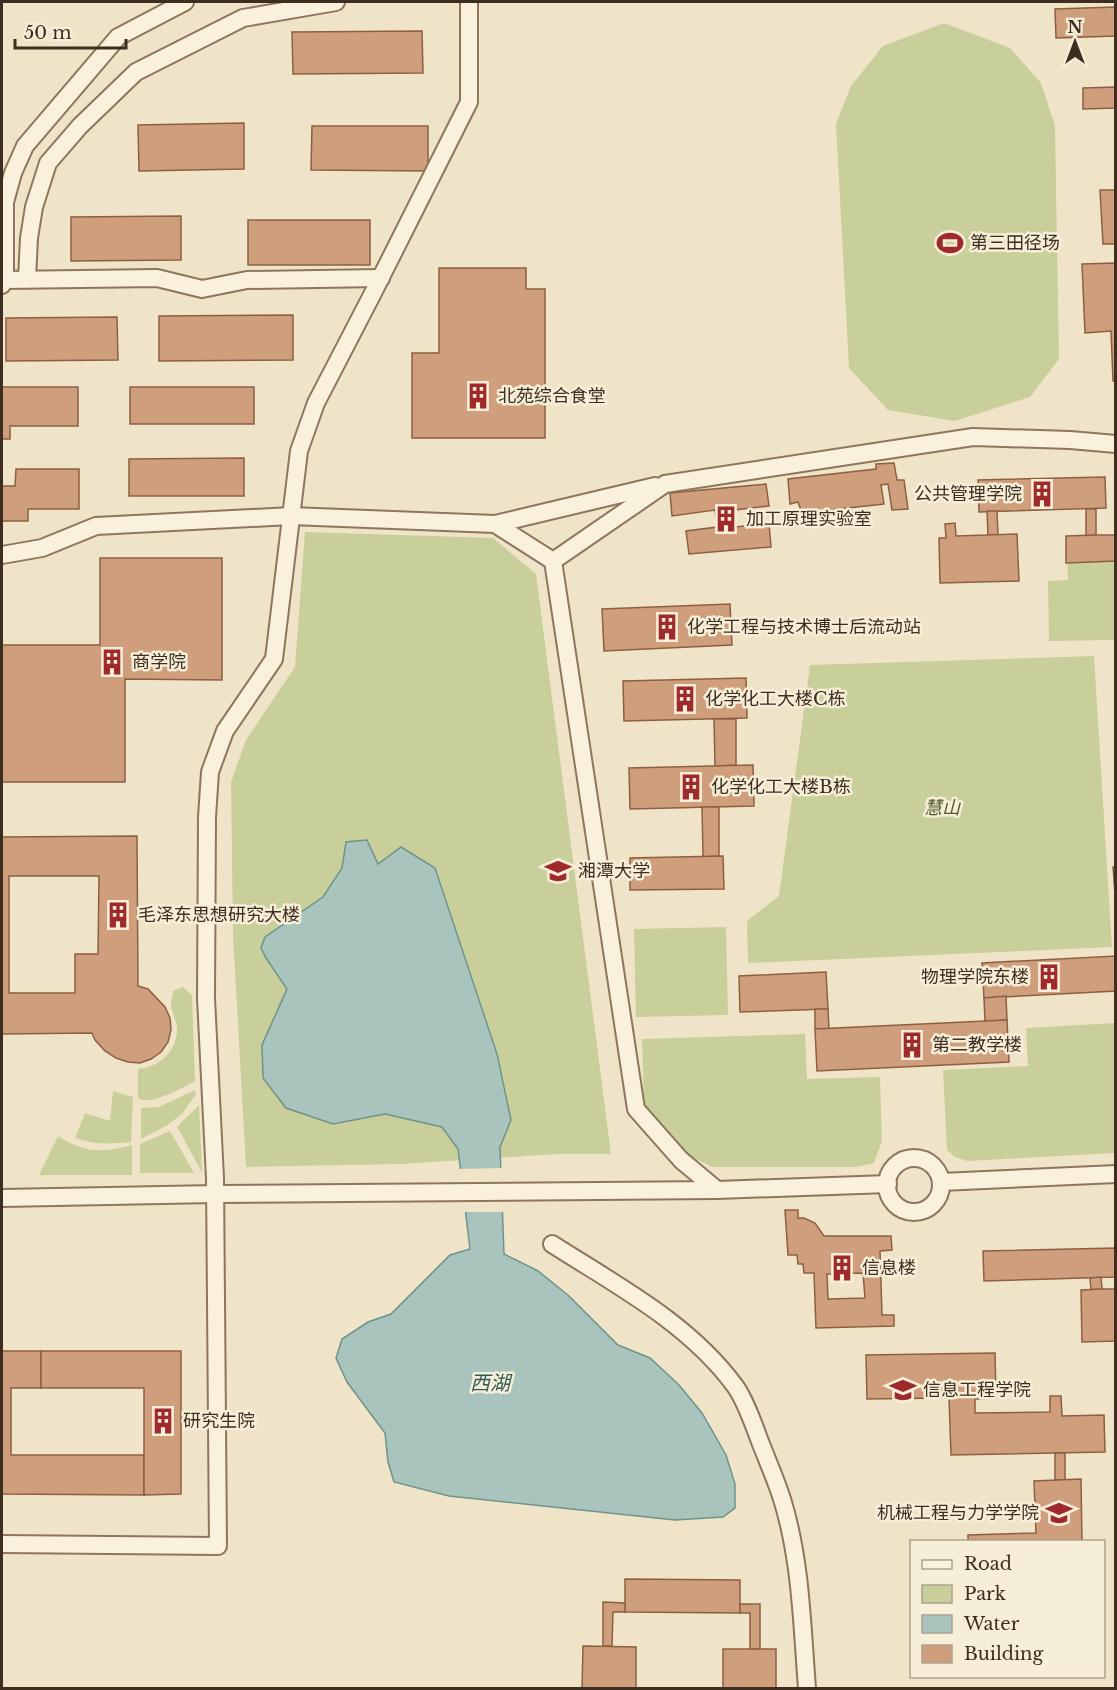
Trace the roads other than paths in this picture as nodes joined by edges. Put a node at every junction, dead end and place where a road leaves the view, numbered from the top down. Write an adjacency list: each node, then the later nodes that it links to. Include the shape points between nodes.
1 (185, 2): 6 (street, via 118,37 26,146 5,202)
2 (336, 2): 5 (street, via 243,18 136,72 48,163 34,207)
3 (470, 2): 4 (street, via 469,102)
4 (381, 278): 5 (street, via 247,280 202,289 157,278); 9 (street, via 316,403 299,451)
5 (27, 279): 6 (street)
6 (3, 282)
7 (1116, 444): 8 (street, via 974,437)
8 (665, 484): 10 (street); 12 (street)
9 (291, 516): 10 (street); 11 (street, via 96,526 42,548); 17 (street, via 274,659 225,731 210,772 206,998)
10 (495, 524): 12 (street)
11 (2, 555)
12 (553, 561): 16 (street, via 636,1110 681,1160)
13 (1116, 1174): 14 (street)
14 (941, 1182): 15 (street, via 934,1167 913,1158 897,1164); 15 (street, via 938,1199 932,1206 915,1212 898,1207)
15 (888, 1184): 16 (street)
16 (717, 1190): 17 (street)
17 (215, 1194): 18 (street); 20 (street, via 218,1546)
18 (2, 1198)
19 (552, 1244): 21 (street, via 673,1323 736,1387 782,1498 789,1526 799,1581)
20 (2, 1544)
21 (807, 1689)

